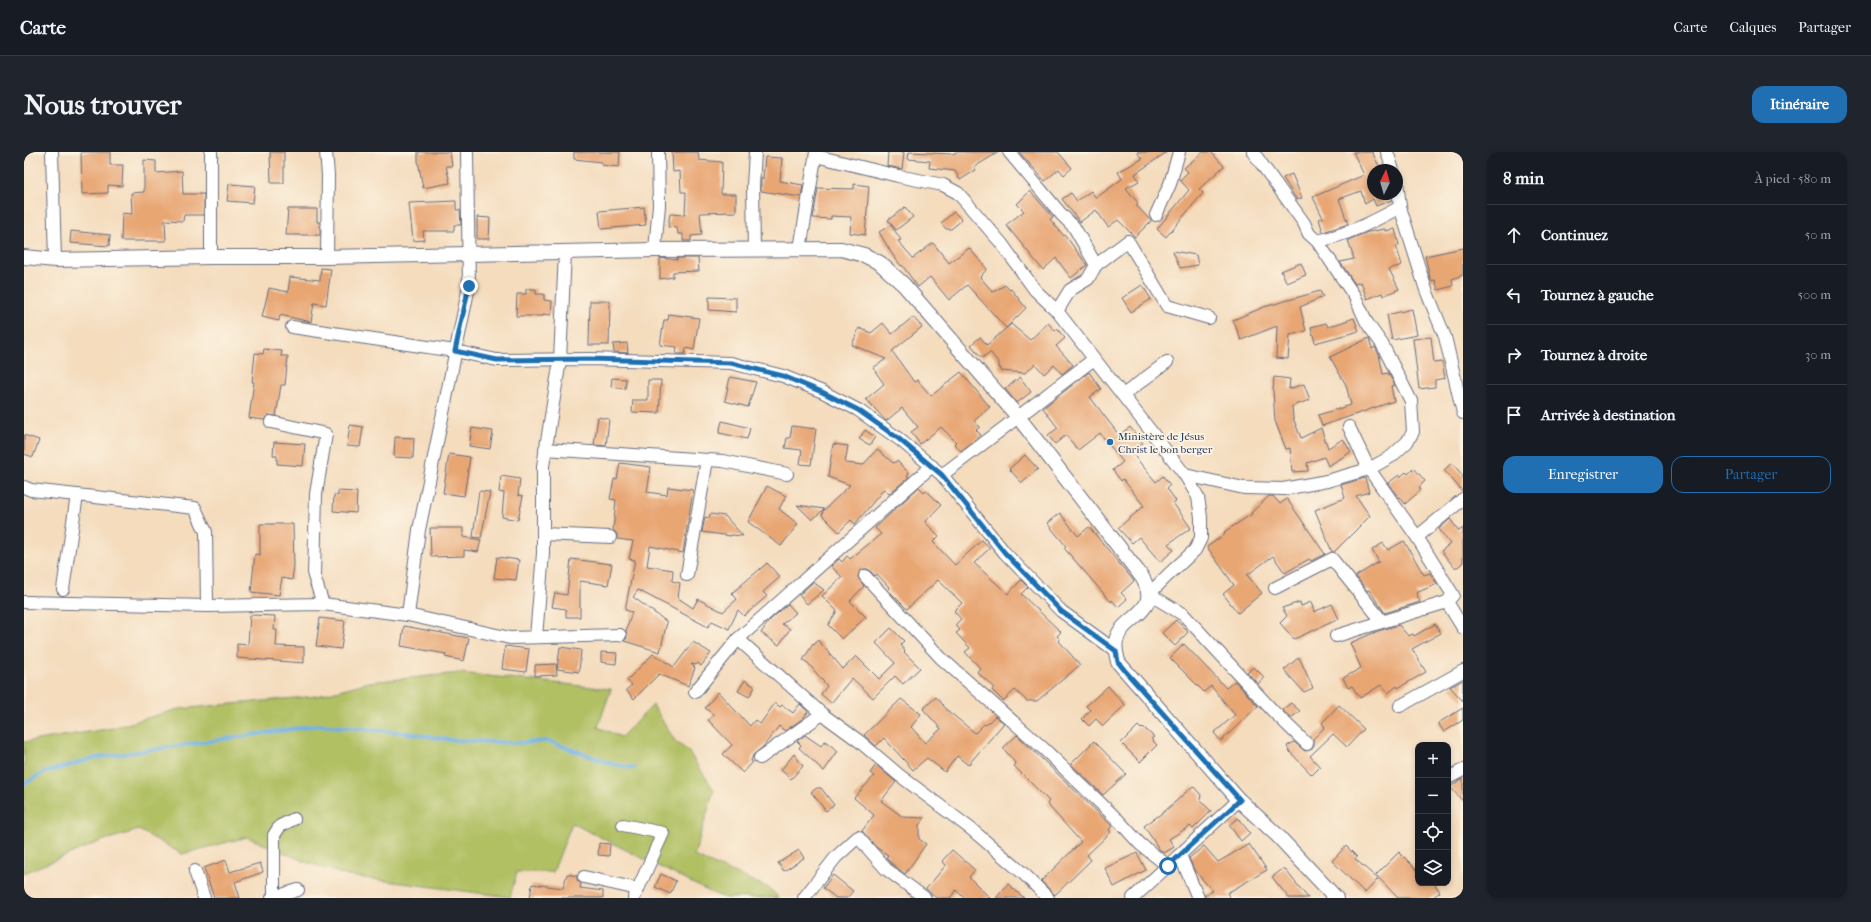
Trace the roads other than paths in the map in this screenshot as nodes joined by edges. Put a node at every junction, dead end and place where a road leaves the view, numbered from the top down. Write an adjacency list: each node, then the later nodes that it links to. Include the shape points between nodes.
1 (52, 152): 25 (street)
2 (211, 152): 23 (street)
3 (326, 152): 24 (street)
4 (467, 152): 21 (street)
5 (658, 152): 18 (street, via 659,205)
6 (755, 152): 19 (street, via 752,186)
7 (1009, 152): 26 (street, via 1074,227)
8 (1179, 152): 15 (street, via 1170,184)
9 (1253, 152): 16 (street, via 1304,223 1309,234)
10 (1388, 152): 12 (street)
11 (816, 154): 17 (street); 27 (street, via 898,176 944,185 958,193 1002,244 1035,290)
12 (1391, 164)
13 (1399, 200): 14 (street)
14 (1400, 207): 16 (street, via 1368,225); 35 (street, via 1426,290 1445,337)
15 (1156, 215)
16 (1317, 241): 42 (street, via 1382,344 1411,401 1413,432 1407,442 1392,456)
17 (800, 249): 19 (street); 36 (street, via 841,249 864,255 892,272 962,349)
18 (655, 250): 19 (street); 20 (street)
19 (754, 250)
20 (565, 252): 21 (street); 32 (street)
21 (467, 255): 24 (street); 30 (street, via 469,286)
22 (24, 257): 25 (street)
23 (211, 257): 24 (street); 25 (street)
24 (327, 257)
25 (55, 260)
26 (1096, 265): 27 (street, via 1088,279 1070,290); 28 (street, via 1128,241 1167,306)
27 (1057, 311): 31 (street)
28 (1209, 318)
29 (292, 327): 30 (street)
30 (455, 351): 32 (street, via 497,360); 61 (street, via 419,530)
31 (1094, 359): 34 (street); 36 (street)
32 (560, 360): 39 (street); 41 (street, via 695,360 731,363 783,376 858,410)
33 (1168, 362): 34 (street)
34 (1123, 395): 44 (street)
35 (1463, 413)
36 (1019, 418): 45 (street); 56 (street, via 1142,577 1148,586)
37 (271, 422): 59 (street, via 326,434 316,494 314,576)
38 (1348, 427): 42 (street)
39 (545, 449): 40 (street); 49 (street)
40 (707, 460): 43 (street); 52 (street)
41 (932, 466): 45 (street); 67 (street)
42 (1369, 469): 44 (street, via 1326,481 1282,489 1244,488); 51 (street)
43 (787, 474)
44 (1185, 474): 56 (street, via 1198,497 1201,538 1195,550)
45 (942, 475): 68 (street, via 1005,553 1061,611)
46 (24, 487): 47 (street)
47 (77, 495): 55 (street); 60 (street, via 195,508 206,532)
48 (1463, 499): 51 (street)
49 (543, 534): 50 (street); 66 (street)
50 (610, 537)
51 (1417, 537): 58 (street, via 1452,595)
52 (688, 575)
53 (865, 576): 81 (street, via 941,658 1044,749 1140,844)
54 (1275, 588): 62 (street, via 1332,559)
55 (63, 589)
56 (1149, 594): 68 (street, via 1148,601 1138,615 1119,632); 73 (street, via 1184,615)
57 (24, 602): 60 (street)
58 (1447, 602): 62 (street); 63 (street)
59 (323, 604): 60 (street); 61 (street)
60 (207, 606)
61 (408, 615): 66 (street, via 510,638)
62 (1382, 621): 65 (street)
63 (1463, 628)
64 (620, 635): 66 (street)
65 (1336, 636)
66 (536, 637)
67 (738, 639): 70 (street); 72 (street)
68 (1116, 651): 77 (street, via 1118,662 1126,672)
69 (1463, 671): 71 (street)
70 (695, 692)
71 (1400, 706)
72 (822, 714): 74 (street); 90 (street, via 971,829)
73 (1307, 744)
74 (760, 758)
75 (1463, 770): 76 (street)
76 (1451, 776)
77 (1240, 800): 80 (street); 93 (street)
78 (294, 819): 87 (street, via 280,826 274,835)
79 (623, 826): 85 (street, via 663,833)
80 (1180, 855): 81 (street); 92 (street)
81 (1168, 866): 91 (street)
82 (195, 871): 86 (street)
83 (584, 877): 85 (street)
84 (298, 890): 87 (street)
85 (636, 894)
86 (204, 898)
87 (273, 898)
88 (804, 898): 89 (street, via 836,857 858,837 886,869)
89 (924, 898)
90 (1048, 898)
91 (1133, 898)
92 (1198, 898)
93 (1336, 898)

